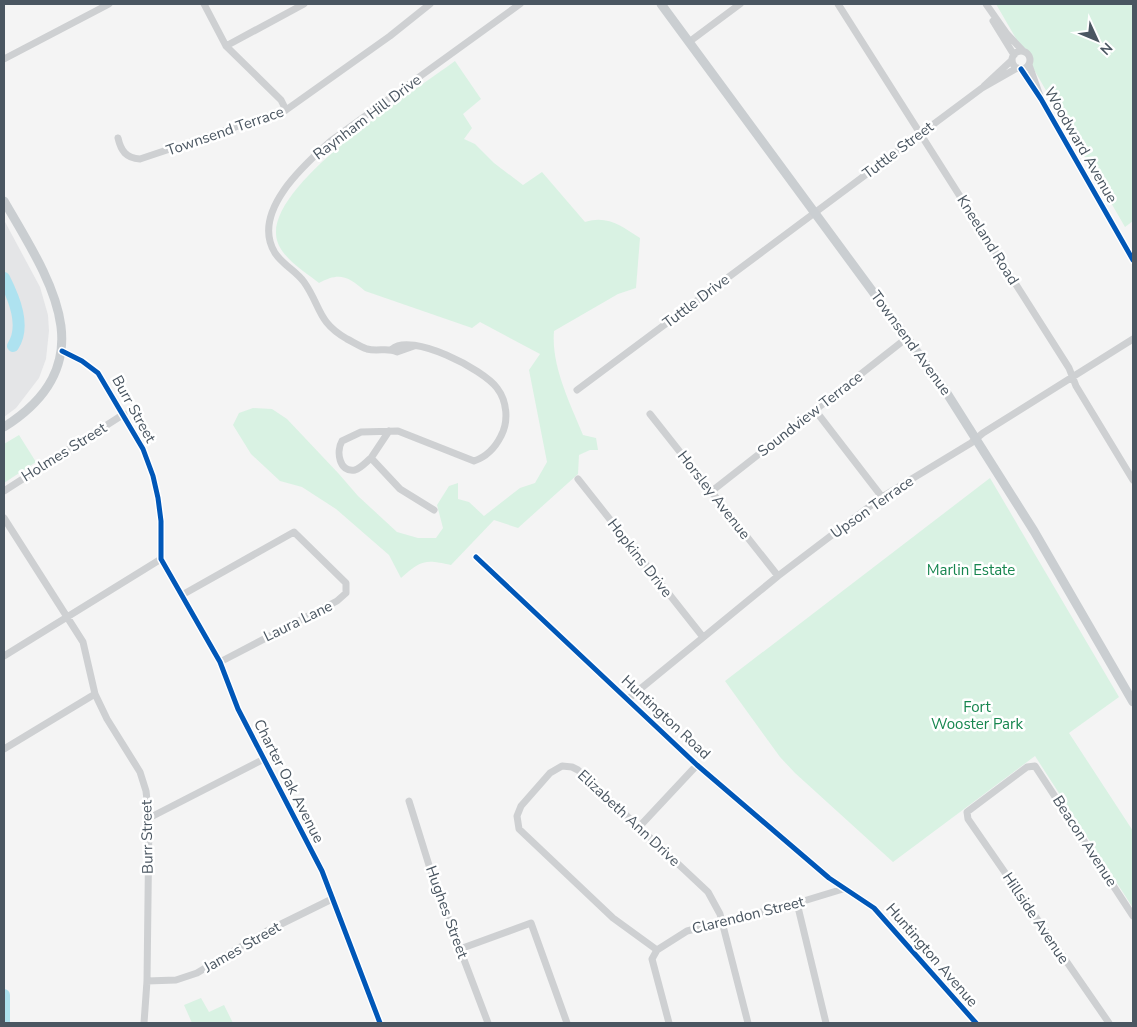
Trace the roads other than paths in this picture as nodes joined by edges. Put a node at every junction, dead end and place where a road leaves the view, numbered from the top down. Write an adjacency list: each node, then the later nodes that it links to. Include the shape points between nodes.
1 (110, 4): 15 (street)
2 (204, 4): 12 (street)
3 (304, 4): 12 (street)
4 (430, 4): 20 (street, Townsend Terrace)
5 (520, 4): 35 (street, Raynham Hill Drive, via 332,140 294,177 270,215 268,232 275,252 304,282 327,323 367,349 392,349 397,344 408,343 433,349 485,377 496,386 503,400 504,430 493,449 474,461 398,431)
6 (661, 4): 11 (main road, Townsend Avenue)
7 (740, 4): 11 (street)
8 (838, 4): 21 (street, Kneeland Road)
9 (986, 4): 10 (street)
10 (992, 15): 13 (street); 14 (street)
11 (689, 42): 24 (main road, Townsend Avenue)
12 (226, 46): 20 (street, via 281,100)
13 (1023, 51): 14 (street, Tuttle Street); 16 (street, Woodward Avenue, via 1030,58)
14 (1013, 58): 17 (street, Woodward Avenue); 18 (street, Tuttle Street)
15 (4, 59)
16 (1029, 65): 17 (street, Tuttle Street); 19 (street, Woodward Avenue)
17 (1019, 69): 18 (street, Tuttle Street); 19 (street, Woodward Avenue)
18 (982, 88): 21 (street, Tuttle Street)
19 (1041, 99): 25 (street, Woodward Avenue)
20 (286, 110): 22 (street, Townsend Terrace, via 140,159 132,159 125,154)
21 (920, 134): 24 (street, Tuttle Street); 29 (street, Kneeland Road)
22 (118, 138)
23 (4, 201): 28 (main road, via 56,298)
24 (815, 212): 26 (main road, Townsend Avenue); 30 (street, Tuttle Drive)
25 (1133, 260)
26 (908, 337): 31 (street, Soundview Terrace); 36 (main road, Townsend Avenue)
27 (1133, 339): 29 (street, Upson Terrace)
28 (62, 350): 32 (street, Burr Street, via 98,373); 34 (main road, via 53,375 38,399)
29 (1073, 377): 36 (street, Upson Terrace); 39 (street, Kneeland Road)
30 (577, 390)
31 (815, 410): 41 (street, Soundview Terrace); 42 (street)
32 (124, 414): 40 (street, Holmes Street); 46 (street, Burr Street, via 153,476 162,521)
33 (650, 414): 41 (street, Horsley Avenue)
34 (4, 427)
35 (389, 431): 37 (street, Raynham Hill Drive); 37 (street, Raynham Hill Drive, via 353,434 339,445 339,457 350,470 359,468)
36 (977, 438): 42 (street, Upson Terrace); 55 (main road, Townsend Avenue)
37 (371, 458): 43 (street, via 400,490)
38 (578, 479): 50 (street, Hopkins Drive)
39 (1133, 480)
40 (4, 491)
41 (712, 491): 47 (street, Horsley Avenue)
42 (882, 497): 47 (street, Upson Terrace)
43 (434, 510)
44 (4, 518): 49 (street, Burr Street)
45 (476, 557): 54 (street, Huntington Road)
46 (161, 559): 48 (street, Charter Oak Avenue); 49 (street)
47 (778, 576): 50 (street, Upson Terrace)
48 (182, 595): 52 (street, Charter Oak Avenue); 52 (street, Laura Lane, via 294,532 346,583 346,593 337,601)
49 (67, 618): 51 (street); 53 (street, Burr Street, via 85,648)
50 (703, 637): 54 (street, Upson Terrace)
51 (4, 656)
52 (220, 662): 57 (street, Charter Oak Avenue, via 238,709)
53 (95, 694): 56 (street); 61 (street, Burr Street, via 140,772)
54 (628, 699): 58 (street, Huntington Road)
55 (1133, 702)
56 (4, 749)
57 (264, 759): 61 (street); 64 (street, Charter Oak Avenue, via 322,871)
58 (697, 765): 62 (street); 63 (street, Huntington Road)
59 (408, 801): 68 (street, Hughes Street)
60 (967, 812): 66 (street, Beacon Avenue, via 1027,768 1035,766); 79 (street, Hillside Avenue, via 968,819)
61 (149, 818): 70 (street, Burr Street)
62 (639, 827): 67 (street, Elizabeth Ann Drive, via 708,892); 69 (street, Elizabeth Ann Drive, via 578,770 568,766 550,773 520,806 516,820 522,833 613,918)
63 (844, 889): 65 (street, Clarendon Street); 78 (street, Huntington Avenue, via 874,908)
64 (332, 899): 70 (street, James Street, via 197,973 176,980); 72 (street, Charter Oak Avenue)
65 (797, 903): 67 (street, Clarendon Street); 77 (street)
66 (1133, 916)
67 (722, 923): 69 (street, Clarendon Street, via 687,931); 76 (street, Elizabeth Ann Drive)
68 (460, 949): 73 (street, Hughes Street); 74 (street, via 531,923)
69 (657, 950): 75 (street, via 652,959)
70 (148, 981): 71 (street, Burr Street)
71 (144, 1023)
72 (380, 1023)
73 (488, 1023)
74 (567, 1023)
75 (668, 1023)
76 (748, 1023)
77 (826, 1023)
78 (976, 1023)
79 (1109, 1023)

